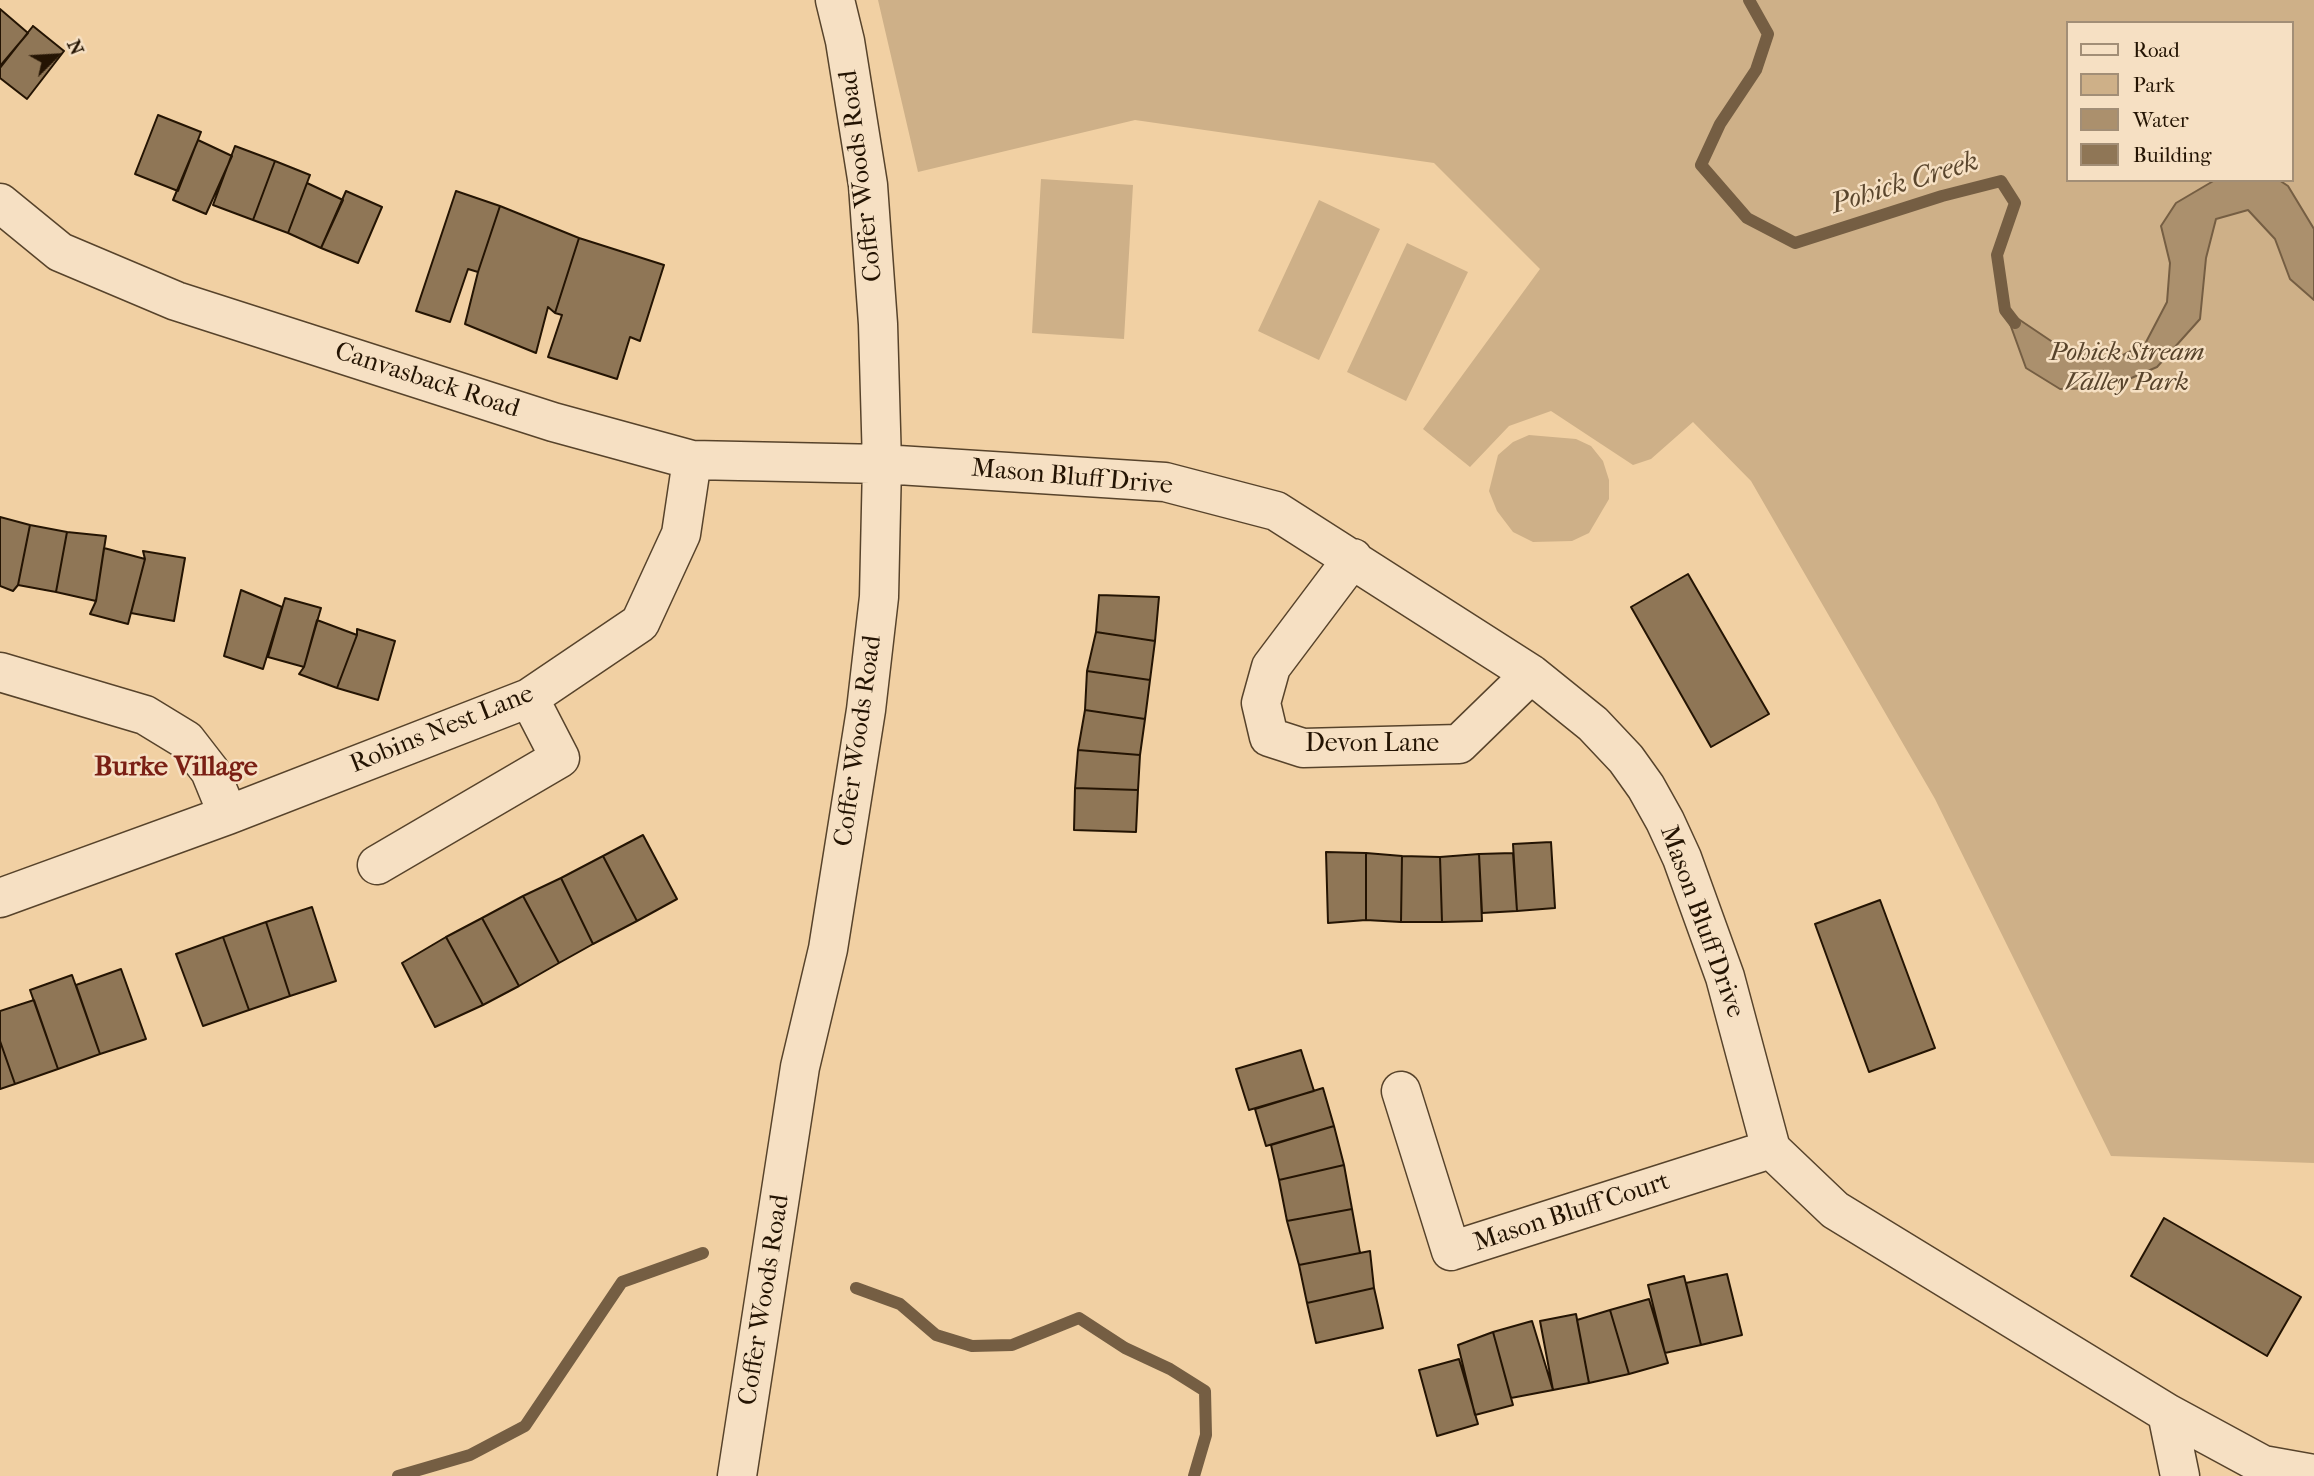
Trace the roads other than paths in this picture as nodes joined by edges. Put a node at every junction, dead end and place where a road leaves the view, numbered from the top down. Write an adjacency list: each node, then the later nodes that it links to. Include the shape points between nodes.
1 (835, 0): 4 (street, Coffer Woods Road, via 868,185)
2 (0, 203): 3 (street, Canvasback Road, via 60,252 176,301 553,422)
3 (692, 460): 4 (street, Canvasback Road); 8 (street, Robins Nest Lane, via 681,534 640,623)
4 (882, 464): 5 (street, Mason Bluff Drive, via 1165,482 1276,511); 16 (street, Coffer Woods Road, via 879,597 866,710 828,949 800,1067)
5 (1353, 558): 7 (street, Mason Bluff Drive); 7 (street, Devon Lane, via 1271,667 1261,703 1269,737 1303,748 1459,744)
6 (0, 672): 9 (street, via 145,715 186,740 210,771)
7 (1531, 674): 13 (street, Mason Bluff Drive, via 1593,724 1618,751 1665,821 1725,978)
8 (529, 698): 9 (street, Robins Nest Lane); 10 (street, via 560,758)
9 (229, 815): 11 (street, Robins Nest Lane)
10 (377, 865)
11 (0, 898)
12 (1401, 1091): 13 (street, Mason Bluff Court, via 1451,1251)
13 (1771, 1149): 14 (street, via 1835,1210)
14 (2167, 1413): 15 (street, via 2263,1465); 17 (street)
15 (2314, 1474)
16 (737, 1476)
17 (2180, 1476)

